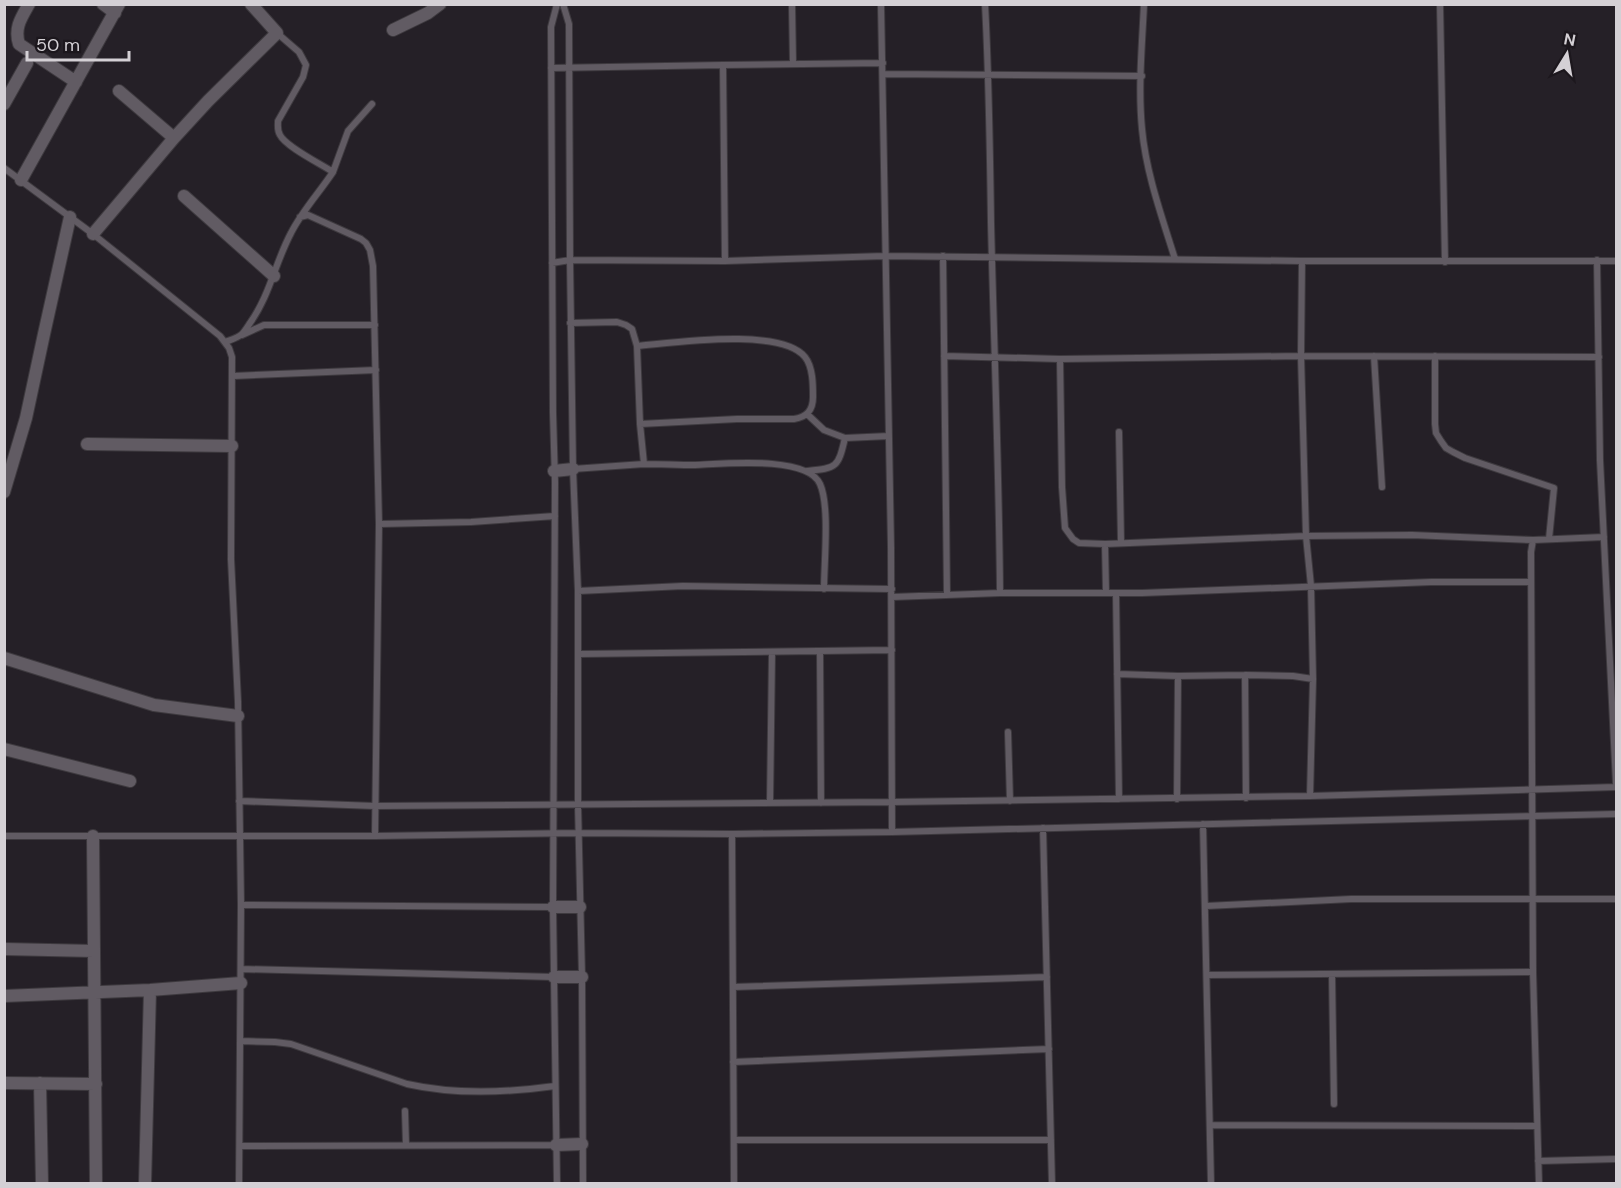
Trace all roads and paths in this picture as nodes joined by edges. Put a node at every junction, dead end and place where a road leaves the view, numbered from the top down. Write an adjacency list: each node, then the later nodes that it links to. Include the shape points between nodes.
1 (29, 4): 24 (street, via 16,30 19,44)
2 (103, 4): 12 (street)
3 (251, 4): 14 (street)
4 (440, 4): 13 (street)
5 (557, 4): 19 (lane, via 551,27)
6 (564, 4): 20 (lane, via 569,24)
7 (792, 4): 17 (lane)
8 (881, 4): 16 (lane)
9 (985, 4): 22 (lane)
10 (1144, 4): 23 (lane)
11 (1440, 4): 45 (lane)
12 (117, 9): 24 (street)
13 (393, 30)
14 (277, 33): 28 (street); 30 (lane, via 299,52 306,65 279,121 279,134)
15 (27, 63): 26 (street)
16 (882, 63): 17 (lane); 21 (lane)
17 (793, 64): 18 (lane)
18 (723, 65): 20 (lane); 42 (lane)
19 (551, 68): 20 (lane); 46 (lane)
20 (570, 68): 40 (lane)
21 (883, 74): 22 (lane); 36 (lane)
22 (988, 74): 23 (lane); 38 (lane)
23 (1142, 76): 39 (lane, via 1142,129 1147,159)
24 (76, 82): 31 (street)
25 (119, 92): 28 (street)
26 (4, 104)
27 (372, 104): 30 (lane, via 348,131)
28 (174, 138): 35 (street)
29 (4, 168): 31 (lane)
30 (333, 172): 34 (lane)
31 (21, 180): 33 (lane)
32 (183, 196): 47 (street)
33 (70, 217): 35 (lane); 74 (street, via 26,418)
34 (300, 217): 47 (lane); 49 (lane, via 308,215 366,243 372,256)
35 (93, 234): 51 (lane)
36 (885, 256): 37 (lane); 42 (lane); 65 (lane)
37 (943, 256): 38 (lane); 53 (lane)
38 (993, 258): 39 (lane); 57 (lane)
39 (1175, 259): 43 (lane)
40 (570, 260): 42 (lane); 46 (lane); 48 (lane)
41 (1598, 260): 44 (lane); 45 (lane); 58 (lane)
42 (725, 261)
43 (1302, 261): 45 (lane); 54 (lane)
44 (1617, 261)
45 (1445, 262)
46 (552, 263): 71 (lane)
47 (274, 276): 50 (lane, via 262,305)
48 (570, 322): 52 (lane, via 626,325 632,329); 70 (lane)
49 (375, 325): 50 (lane, via 264,325); 60 (lane)
50 (242, 335): 51 (lane)
51 (225, 342): 61 (lane, via 232,357)
52 (637, 346): 62 (lane, via 742,339 791,347 806,358 810,368 813,400); 63 (lane)
53 (944, 356): 57 (lane); 91 (lane)
54 (1301, 356): 55 (lane); 59 (lane); 77 (lane)
55 (1374, 356): 56 (lane); 73 (lane)
56 (1435, 356): 58 (lane); 79 (lane, via 1436,424 1441,441 1465,458 1554,488)
57 (996, 357): 59 (lane); 88 (lane)
58 (1599, 357): 78 (lane)
59 (1060, 359): 82 (lane, via 1065,528 1079,543)
60 (376, 370): 61 (lane); 76 (lane)
61 (233, 376): 68 (lane)
62 (807, 414): 63 (lane, via 794,419); 66 (lane, via 824,430)
63 (640, 424): 69 (lane)
64 (1119, 432): 81 (lane)
65 (889, 436): 66 (lane); 86 (lane)
66 (846, 438): 72 (lane, via 840,459 830,469)
67 (87, 444): 68 (street)
68 (232, 446): 102 (lane, via 231,559)
69 (644, 464): 70 (lane); 72 (lane, via 735,462)
70 (573, 470): 71 (street); 87 (lane)
71 (555, 471): 75 (lane)
72 (806, 471): 85 (lane, via 817,478 824,495)
73 (1382, 486)
74 (4, 492)
75 (555, 516): 76 (lane); 118 (lane)
76 (379, 524): 120 (lane)
77 (1306, 536): 80 (lane); 81 (lane); 84 (lane)
78 (1604, 537): 79 (lane); 103 (lane)
79 (1549, 539): 80 (lane)
80 (1533, 540): 83 (lane)
81 (1121, 542): 82 (lane)
82 (1105, 544): 89 (lane)
83 (1531, 582): 84 (lane); 108 (lane)
84 (1311, 586): 90 (lane); 101 (lane)
85 (824, 589): 86 (lane); 87 (lane, via 683,586)
86 (892, 589): 92 (lane)
87 (578, 591): 96 (lane)
88 (1000, 592): 89 (lane); 91 (lane)
89 (1106, 593): 90 (lane)
90 (1116, 593): 98 (lane)
91 (947, 595): 92 (lane)
92 (892, 597): 93 (lane)
93 (892, 650): 94 (lane); 115 (lane)
94 (820, 652): 95 (lane); 117 (lane)
95 (772, 653): 96 (lane); 116 (lane)
96 (579, 654): 119 (lane)
97 (4, 658): 102 (street, via 154,705)
98 (1117, 674): 100 (lane); 112 (lane)
99 (1245, 675): 100 (lane); 101 (lane); 110 (lane)
100 (1178, 676): 111 (lane)
101 (1313, 679): 109 (lane)
102 (238, 716): 113 (lane)
103 (1615, 723): 107 (lane)
104 (1008, 732): 114 (lane)
105 (4, 750): 106 (street)
106 (130, 781)
107 (1617, 785): 108 (lane)
108 (1531, 789): 109 (lane); 122 (lane)
109 (1311, 796): 110 (lane)
110 (1246, 798): 111 (lane)
111 (1178, 799): 112 (lane)
112 (1119, 800): 114 (lane)
113 (239, 801): 120 (lane); 131 (lane)
114 (1010, 801): 115 (lane)
115 (892, 802): 117 (lane); 125 (lane)
116 (770, 803): 117 (lane); 119 (lane)
117 (821, 803)
118 (555, 805): 119 (lane); 120 (lane); 126 (lane)
119 (578, 805): 127 (lane)
120 (375, 806): 132 (lane)
121 (1617, 814): 122 (lane)
122 (1531, 816): 123 (lane); 133 (lane)
123 (1203, 824): 124 (lane); 136 (lane)
124 (1043, 828): 125 (lane); 147 (lane)
125 (892, 832): 128 (lane)
126 (554, 833): 127 (lane); 132 (lane); 137 (lane)
127 (579, 833): 128 (lane); 138 (lane)
128 (732, 834): 149 (lane)
129 (4, 836): 130 (lane)
130 (93, 836): 131 (lane); 140 (street)
131 (240, 836): 132 (lane); 135 (lane)
132 (375, 836)
133 (1531, 899): 134 (lane); 136 (lane, via 1351,899); 142 (lane)
134 (1617, 899)
135 (241, 904): 137 (lane); 141 (lane)
136 (1206, 906): 144 (lane)
137 (553, 907): 138 (street); 146 (lane)
138 (580, 907): 145 (lane)
139 (4, 949): 140 (street)
140 (94, 951): 151 (street)
141 (241, 969): 146 (lane); 148 (lane)
142 (1533, 972): 143 (lane); 163 (lane)
143 (1332, 974): 144 (lane); 160 (lane)
144 (1207, 975): 162 (lane)
145 (582, 976): 146 (street); 166 (lane)
146 (554, 977): 159 (lane)
147 (1047, 977): 149 (lane); 154 (lane)
148 (241, 983): 150 (street); 153 (lane)
149 (733, 987): 155 (lane)
150 (150, 990): 151 (street); 174 (street)
151 (94, 993): 152 (street); 158 (street)
152 (4, 996)
153 (241, 1041): 159 (lane, via 291,1044 406,1084 451,1092); 169 (lane)
154 (1049, 1049): 155 (lane); 165 (lane)
155 (733, 1062): 164 (lane)
156 (4, 1083): 157 (street)
157 (40, 1083): 158 (street); 172 (street)
158 (96, 1084): 173 (street)
159 (555, 1086): 168 (lane)
160 (1334, 1104)
161 (405, 1111): 167 (lane)
162 (1210, 1125): 163 (lane); 180 (lane)
163 (1537, 1126): 171 (lane)
164 (734, 1140): 165 (lane); 178 (lane)
165 (1051, 1140): 179 (lane)
166 (582, 1144): 168 (street); 177 (lane)
167 (406, 1145): 168 (lane); 169 (lane)
168 (556, 1145): 176 (lane)
169 (240, 1146): 175 (lane)
170 (1617, 1160): 171 (lane)
171 (1538, 1161): 181 (lane)
172 (42, 1184)
173 (96, 1184)
174 (145, 1184)
175 (239, 1184)
176 (556, 1184)
177 (583, 1184)
178 (734, 1184)
179 (1052, 1184)
180 (1210, 1184)
181 (1539, 1184)

